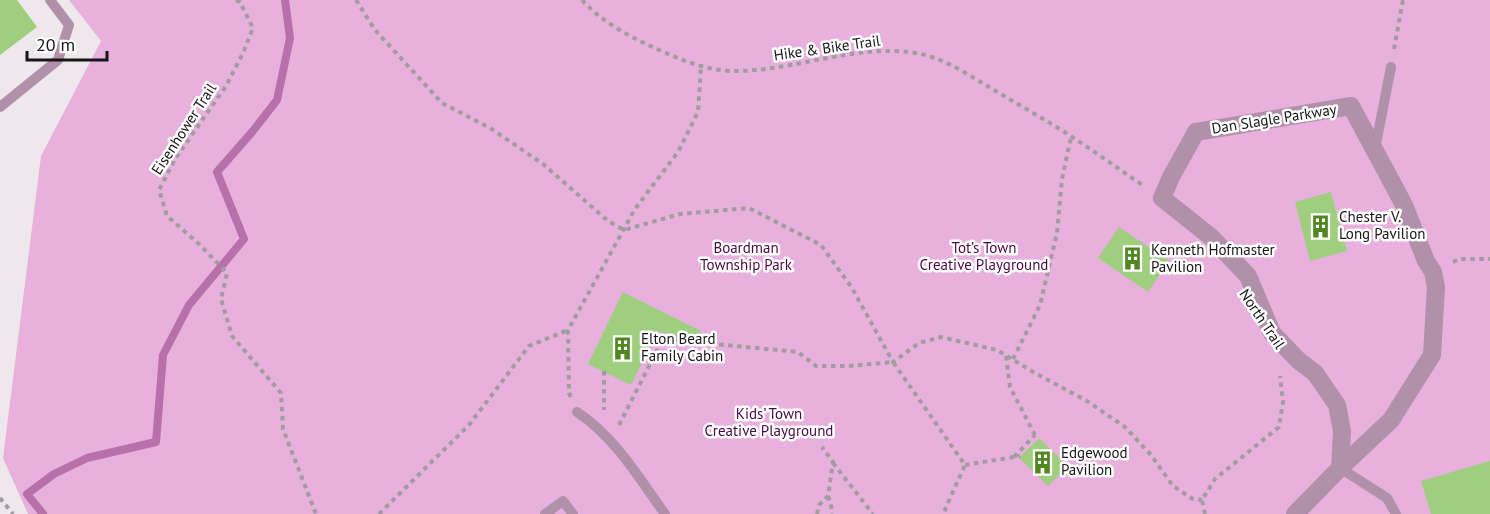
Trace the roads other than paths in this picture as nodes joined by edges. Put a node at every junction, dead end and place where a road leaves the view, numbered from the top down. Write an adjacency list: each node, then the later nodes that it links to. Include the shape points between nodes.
1 (50, 0): 3 (lane, via 69,25 58,60)
2 (1391, 67): 4 (lane)
3 (0, 107)
4 (1374, 150): 6 (street, Dan Slagle Parkway, via 1404,205 1433,273 1436,287 1432,356 1392,420); 6 (street, Dan Slagle Parkway, via 1351,106 1196,132 1162,198 1211,237 1248,276 1272,333 1315,373 1337,405 1342,431)
5 (577, 412): 9 (lane, via 609,437)
6 (1340, 468): 10 (street, Dan Slagle Parkway); 11 (lane, via 1387,498)
7 (545, 514): 8 (lane, via 563,501)
8 (573, 514)
9 (665, 514)
10 (1295, 514)
11 (1396, 514)

